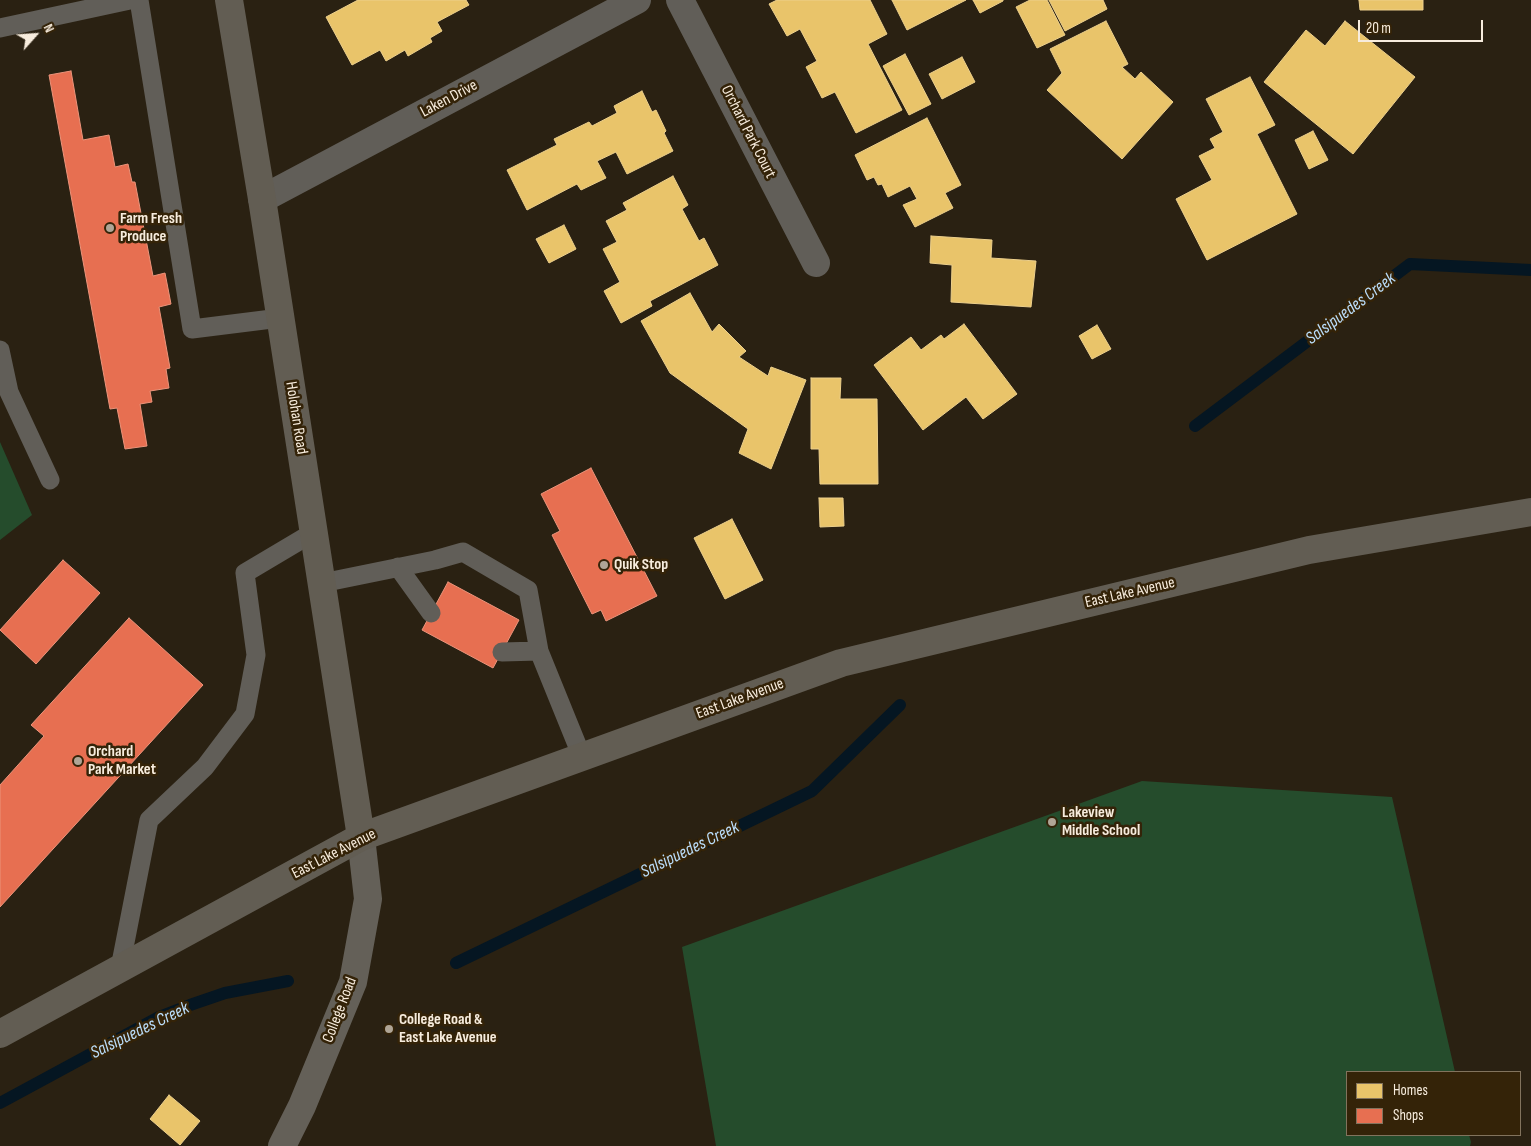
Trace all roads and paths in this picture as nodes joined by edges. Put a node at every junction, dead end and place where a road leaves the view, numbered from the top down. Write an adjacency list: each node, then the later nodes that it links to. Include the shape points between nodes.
1 (130, 0): 6 (lane)
2 (139, 0): 9 (lane, via 192,329)
3 (229, 0): 7 (main road, Holohan Road)
4 (637, 0): 7 (street, Laken Drive)
5 (680, 0): 8 (street, Orchard Park Court)
6 (0, 28)
7 (262, 199): 9 (main road, Holohan Road)
8 (816, 263)
9 (280, 318): 13 (main road, Holohan Road)
10 (0, 350): 11 (lane, via 9,392)
11 (50, 480)
12 (1531, 512): 19 (main road, East Lake Avenue, via 1309,550 840,662)
13 (314, 532): 15 (main road, Holohan Road); 21 (lane, via 245,573 256,655 245,714 205,767 150,820)
14 (398, 567): 15 (lane); 16 (lane); 17 (lane, via 463,552 528,590)
15 (322, 583): 20 (main road, Holohan Road)
16 (431, 613)
17 (539, 651): 18 (lane); 19 (lane)
18 (502, 652)
19 (582, 757): 20 (main road, East Lake Avenue)
20 (361, 837): 21 (main road, East Lake Avenue); 23 (street, College Road, via 368,899 354,982)
21 (120, 968): 22 (main road, East Lake Avenue)
22 (0, 1034)
23 (282, 1146)

